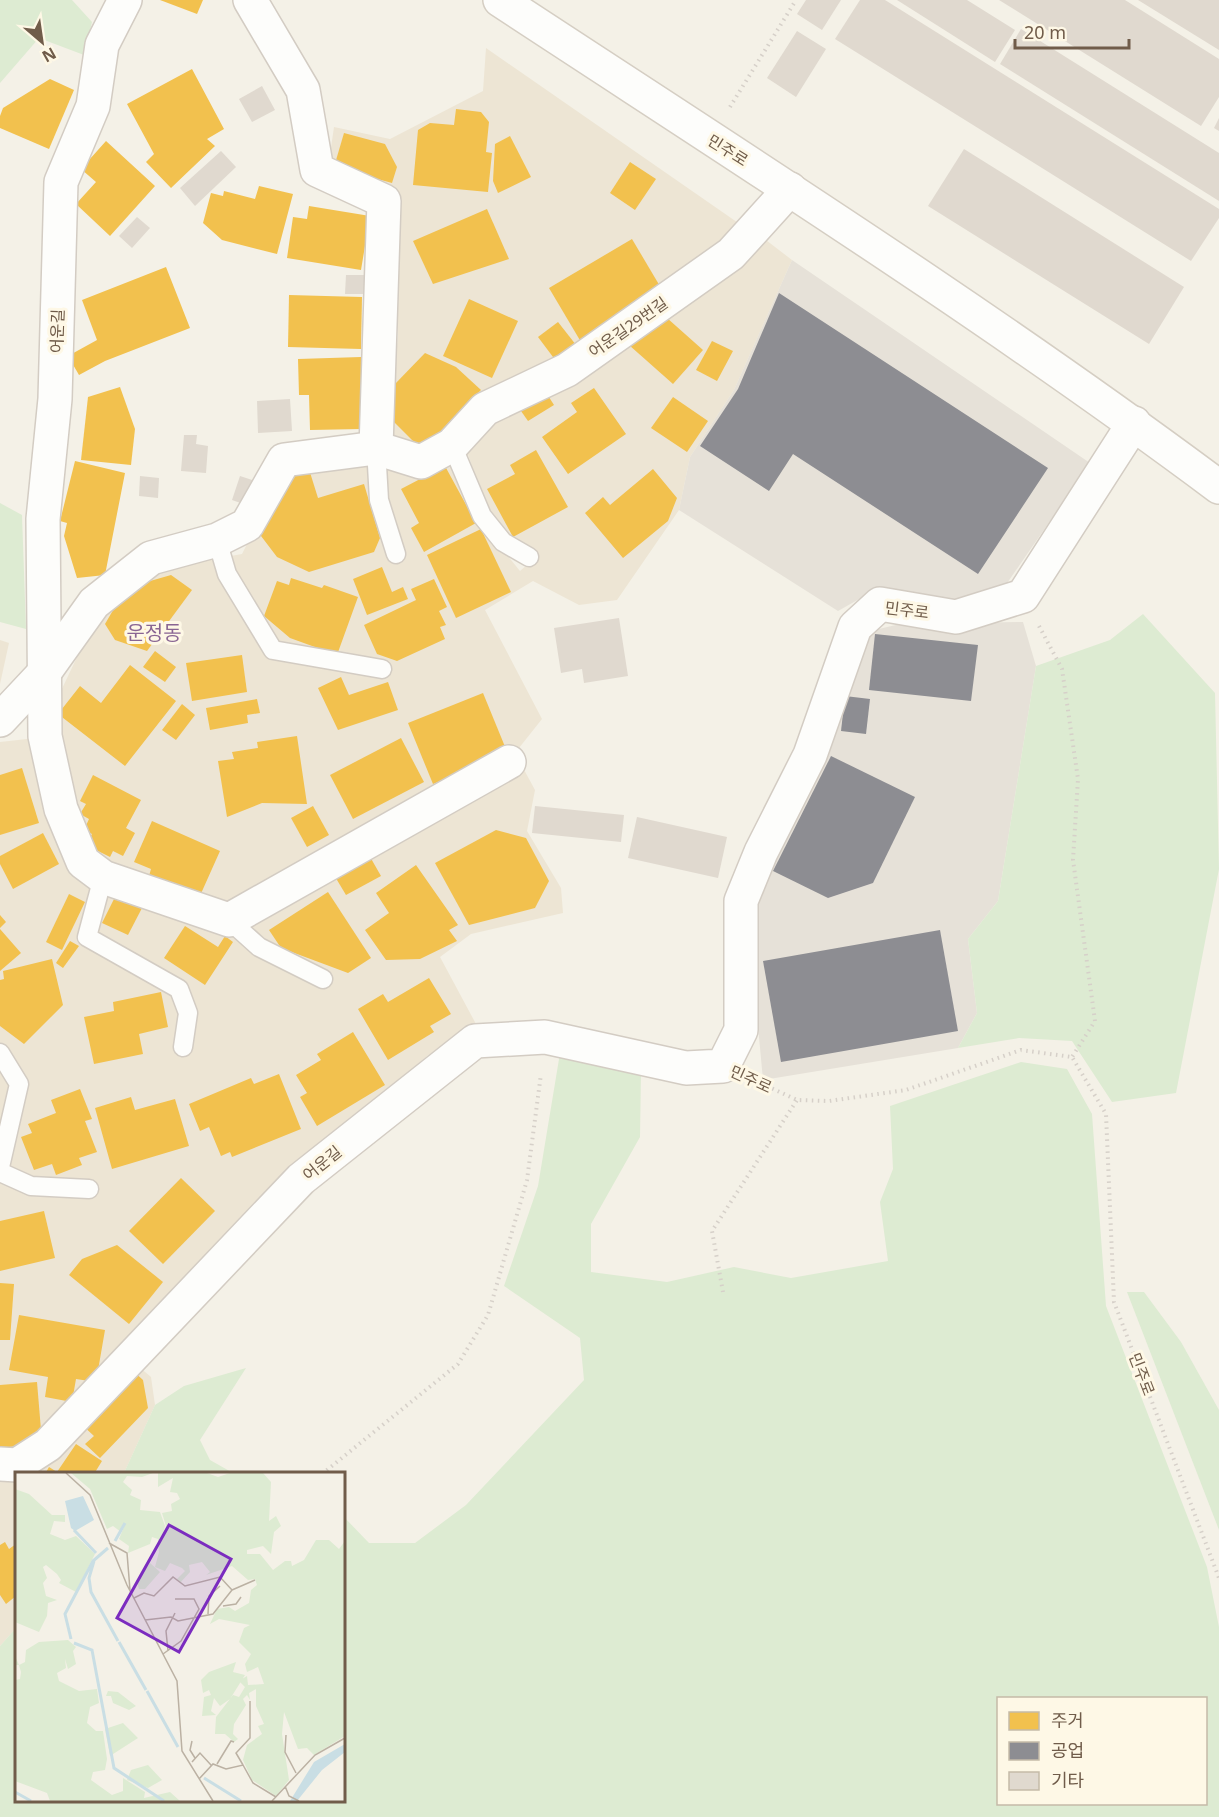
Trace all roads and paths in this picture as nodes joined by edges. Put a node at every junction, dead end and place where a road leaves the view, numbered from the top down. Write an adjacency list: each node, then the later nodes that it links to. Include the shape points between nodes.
1 (125, 0): 16 (street, 어운길, via 102,45 93,106 61,182 56,399 43,519)
2 (250, 0): 9 (street, via 303,90 317,171 384,201)
3 (500, 0): 5 (street, 민주로)
4 (795, 0): 5 (path)
5 (711, 138): 6 (street, 민주로)
6 (790, 189): 7 (street, 민주로); 8 (street, 어운길29번길, via 731,254 567,370 485,409)
7 (1134, 423): 10 (street, 민주로); 14 (street)
8 (452, 445): 9 (street, 어운길29번길, via 421,462); 13 (lane, via 482,516 503,542)
9 (376, 448): 11 (street, 어운길29번길, via 284,460 247,525); 12 (lane, via 379,500)
10 (1219, 487)
11 (217, 540): 15 (lane, via 227,574 273,650); 16 (street, 어운길29번길, via 151,558 94,603)
12 (396, 554)
13 (529, 557)
14 (1023, 596): 25 (path, via 1062,669 1078,779 1073,860 1095,1021); 26 (street, 민주로, via 956,617 880,604 855,627 810,755 741,901 741,1030)
15 (382, 669)
16 (44, 673): 17 (street); 19 (street, 어운길, via 45,736 61,809 83,862)
17 (0, 720)
18 (508, 762): 20 (street)
19 (103, 877): 20 (street, 어운길); 23 (lane, via 87,937 179,989 188,1013)
20 (229, 920): 21 (lane, 어운길, via 259,947)
21 (323, 979)
22 (545, 1037): 26 (street, 어운길, via 686,1068); 32 (street, 어운길, via 475,1041 466,1048 301,1179 48,1445 17,1465); 33 (path, via 527,1180 488,1315 458,1364)
23 (183, 1047)
24 (0, 1053): 28 (lane, via 19,1084)
25 (1072, 1057): 27 (path, 민주로, via 1021,1050 906,1090 829,1101); 34 (path, 민주로, via 1106,1114 1114,1302)
26 (723, 1066): 27 (path, 민주로)
27 (797, 1100): 31 (path, via 712,1231)
28 (0, 1167)
29 (0, 1172): 30 (lane, via 31,1186)
30 (89, 1189)
31 (723, 1292)
32 (0, 1464)
33 (323, 1472)
34 (1219, 1578)

